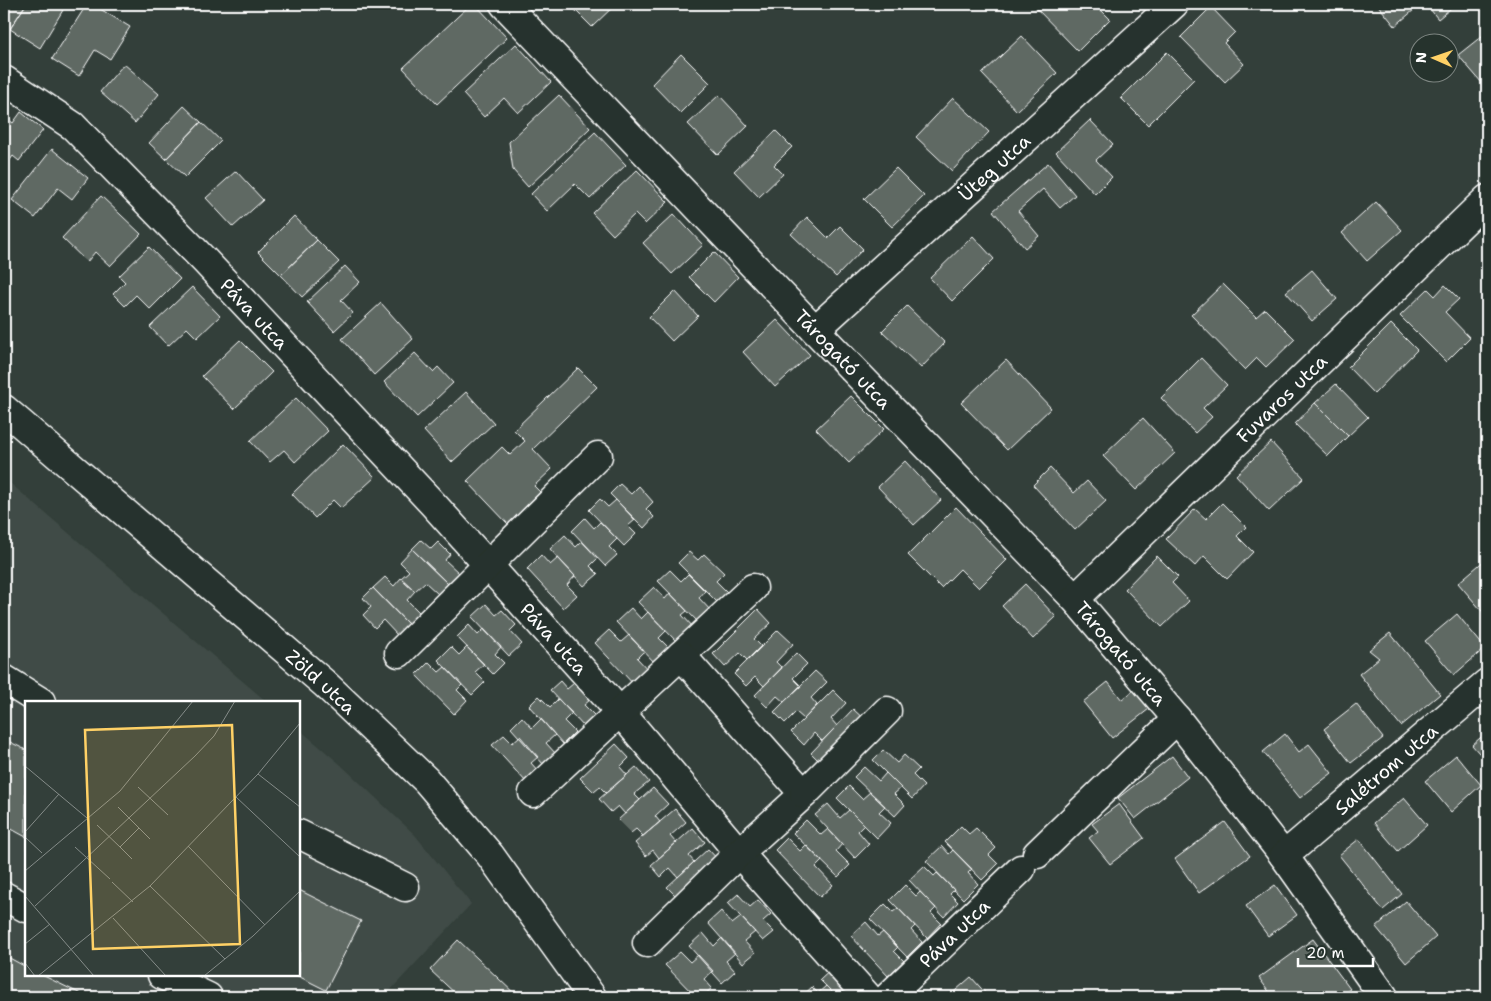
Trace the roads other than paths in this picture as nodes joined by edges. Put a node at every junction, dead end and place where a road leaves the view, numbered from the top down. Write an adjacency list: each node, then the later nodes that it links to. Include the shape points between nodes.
1 (504, 4): 5 (street, Tárogató utca)
2 (1174, 4): 5 (street, Üteg utca)
3 (4, 80): 8 (street, Páva utca, via 73,126 86,139 205,261)
4 (1487, 199): 10 (street, Fuvaros utca)
5 (815, 330): 10 (street, Tárogató utca)
6 (4, 409): 31 (street, Zöld utca, via 317,678 426,780 490,855)
7 (598, 456): 8 (street)
8 (488, 565): 11 (street); 17 (street, Páva utca)
9 (753, 588): 12 (street)
10 (1075, 599): 18 (street, Tárogató utca)
11 (399, 653)
12 (681, 655): 17 (street); 20 (street)
13 (4, 680): 15 (street)
14 (1487, 683): 23 (street, Salétrom utca)
15 (39, 701)
16 (887, 711): 20 (street)
17 (621, 713): 19 (street); 22 (street, Páva utca)
18 (1177, 719): 23 (street, Tárogató utca); 24 (street, Tárogató utca)
19 (534, 793)
20 (804, 794): 22 (street)
21 (300, 834): 25 (street)
22 (739, 853): 28 (street); 32 (street, Páva utca)
23 (1284, 856): 34 (street, Tárogató utca)
24 (1029, 861): 33 (street, Páva utca)
25 (405, 887)
26 (4, 896): 27 (street)
27 (25, 907)
28 (647, 944)
29 (164, 976): 30 (street)
30 (208, 997)
31 (592, 997)
32 (868, 997)
33 (888, 997)
34 (1384, 997)

